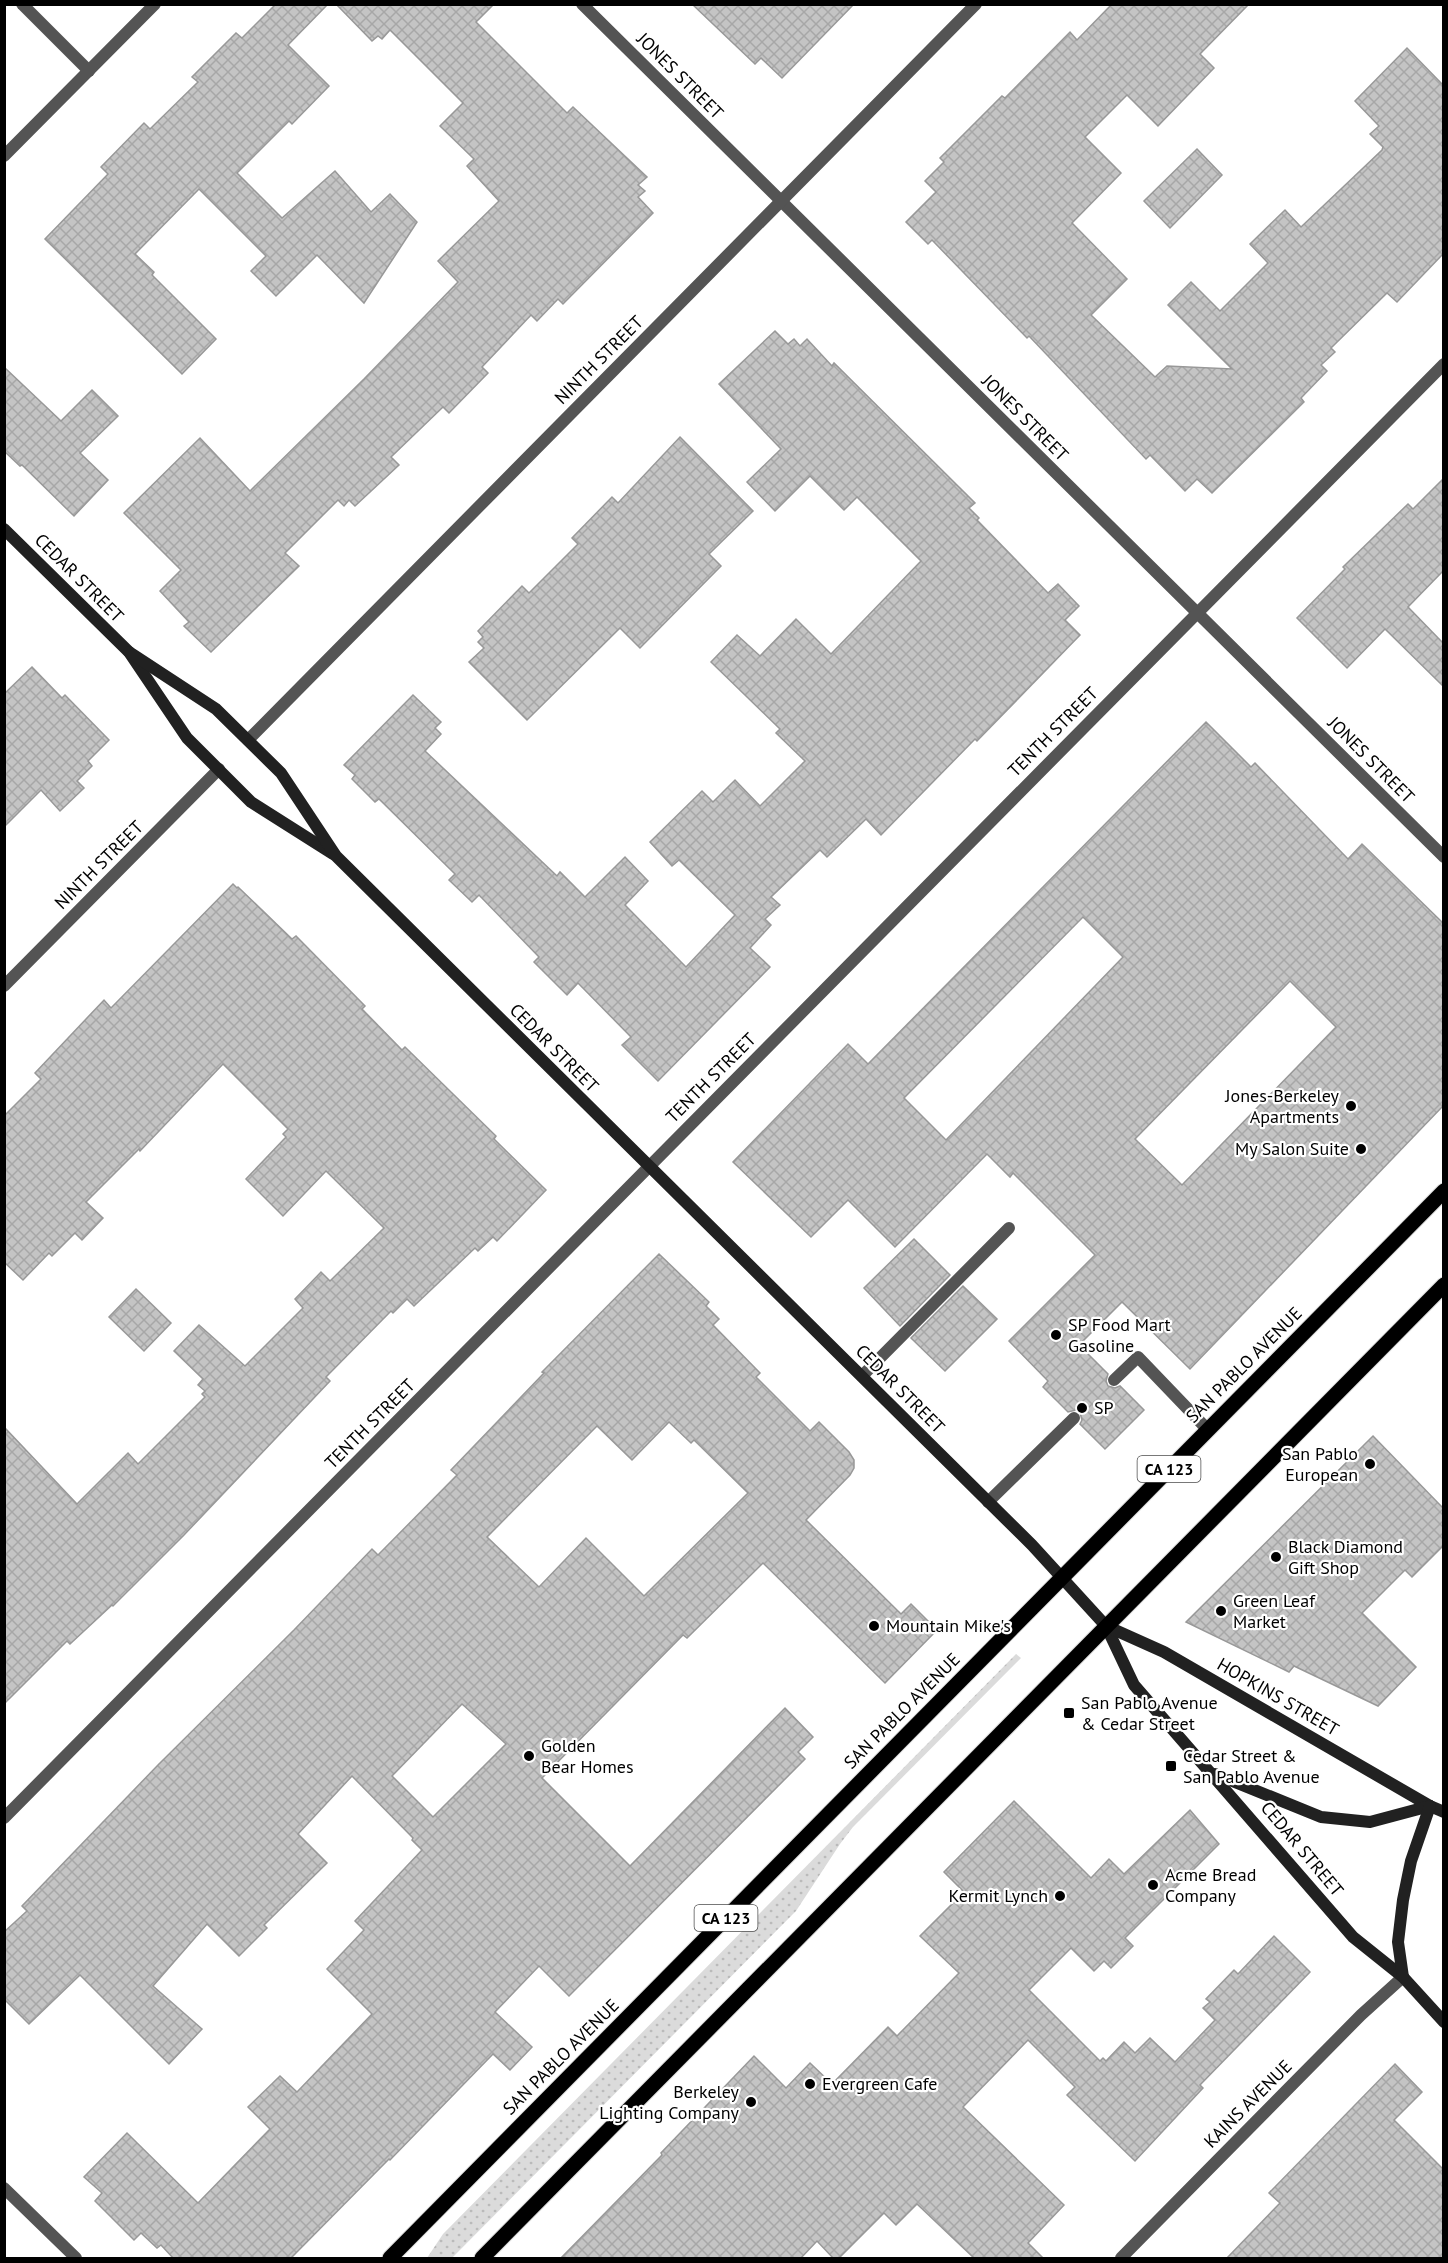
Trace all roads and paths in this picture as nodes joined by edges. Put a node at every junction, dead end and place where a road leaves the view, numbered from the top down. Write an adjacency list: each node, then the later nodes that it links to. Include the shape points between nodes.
1 (22, 4): 5 (street)
2 (155, 4): 5 (street)
3 (582, 4): 7 (street, JONES STREET)
4 (976, 4): 7 (street, NINTH STREET)
5 (89, 71): 6 (street)
6 (4, 156)
7 (782, 201): 10 (street, JONES STREET); 12 (street, NINTH STREET)
8 (1443, 363): 10 (street, TENTH STREET)
9 (4, 529): 11 (street, CEDAR STREET)
10 (1197, 613): 15 (street, JONES STREET); 17 (street, TENTH STREET)
11 (129, 652): 12 (street, CEDAR STREET, via 216,709); 13 (street, CEDAR STREET, via 187,738)
12 (248, 740): 14 (street, CEDAR STREET, via 281,773)
13 (219, 769): 14 (street, CEDAR STREET, via 251,802); 16 (street, NINTH STREET)
14 (336, 856): 17 (street, CEDAR STREET)
15 (1443, 857)
16 (4, 986)
17 (649, 1167): 21 (street, CEDAR STREET); 31 (street, TENTH STREET)
18 (1443, 1191): 24 (main road, SAN PABLO AVENUE / CA 123)
19 (1009, 1228): 21 (street)
20 (1443, 1285): 27 (main road)
21 (862, 1376): 25 (street, CEDAR STREET)
22 (1114, 1380): 24 (street, via 1138,1357)
23 (1074, 1418): 25 (street)
24 (1208, 1430): 26 (main road, SAN PABLO AVENUE / CA 123)
25 (988, 1502): 26 (street, CEDAR STREET)
26 (1062, 1578): 27 (street, CEDAR STREET); 36 (main road, SAN PABLO AVENUE / CA 123)
27 (1106, 1626): 28 (street, CEDAR STREET, via 1134,1685); 29 (street, HOPKINS STREET, via 1164,1652); 37 (main road)
28 (1212, 1772): 29 (street, via 1321,1817 1370,1822); 32 (street, CEDAR STREET, via 1353,1937)
29 (1430, 1806): 30 (street, HOPKINS STREET); 32 (street, via 1411,1861 1403,1900 1398,1942)
30 (1443, 1812)
31 (4, 1818)
32 (1403, 1977): 33 (street, CEDAR STREET); 38 (street, KAINS AVENUE, via 1360,2015)
33 (1443, 2022)
34 (4, 2188): 35 (street)
35 (76, 2259)
36 (390, 2259)
37 (482, 2259)
38 (1121, 2259)

